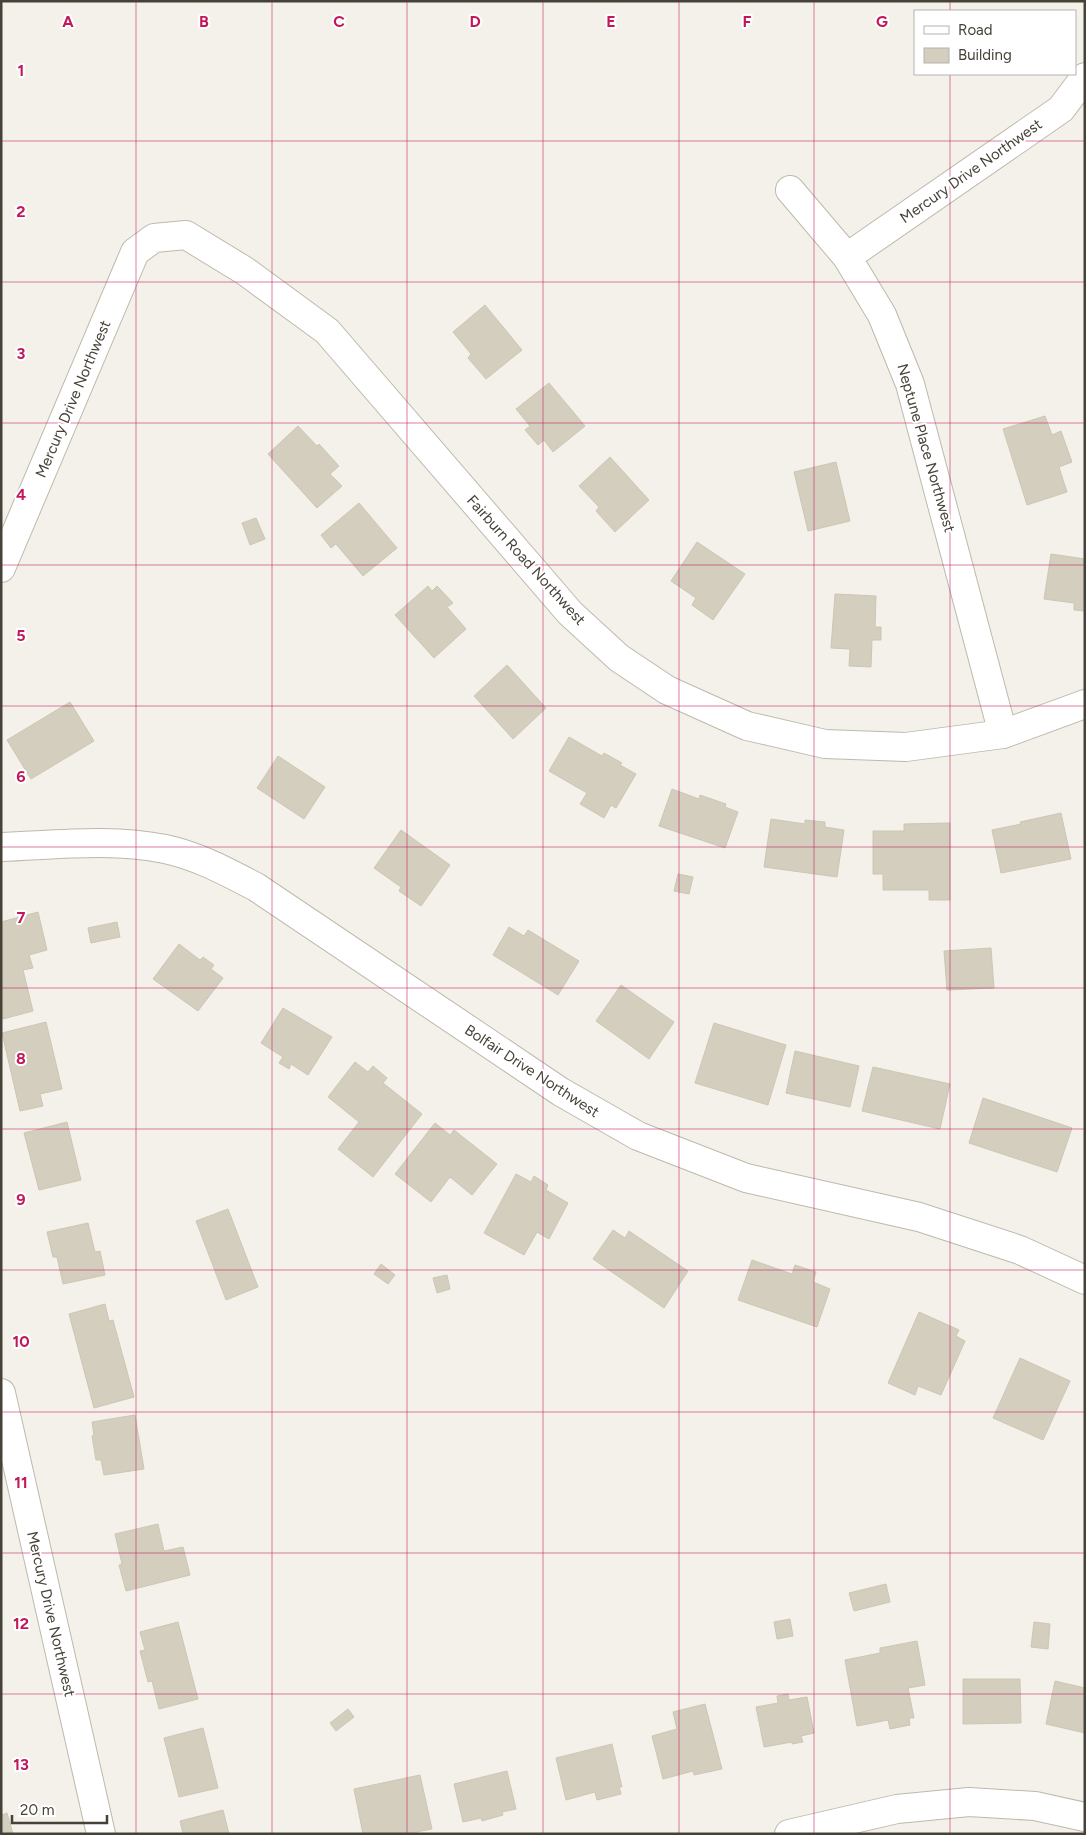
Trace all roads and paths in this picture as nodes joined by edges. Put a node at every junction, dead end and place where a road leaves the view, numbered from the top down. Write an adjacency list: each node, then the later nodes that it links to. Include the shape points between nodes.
1 (1085, 77): 4 (street, Mercury Drive Northwest, via 1061,109)
2 (790, 190): 4 (street, Neptune Place Northwest)
3 (154, 238): 5 (street, Mercury Drive Northwest, via 135,252); 7 (street, Fairburn Road Northwest, via 186,235 245,271 327,331 570,613 619,658 667,690 747,726 825,744 906,747)
4 (847, 256): 7 (street, Neptune Place Northwest, via 882,315 910,384)
5 (1, 568)
6 (1085, 704): 7 (street, Fairburn Road Northwest)
7 (1003, 734)
8 (1, 847): 9 (street, Bolfair Drive Northwest, via 115,842 166,849 210,863 256,887 560,1092 638,1136 746,1178 919,1217 1020,1250)
9 (1085, 1280)
10 (1, 1393): 12 (street, Mercury Drive Northwest)
11 (1085, 1817): 13 (street, via 1035,1806 969,1802 897,1809)
12 (101, 1834)
13 (789, 1834)

